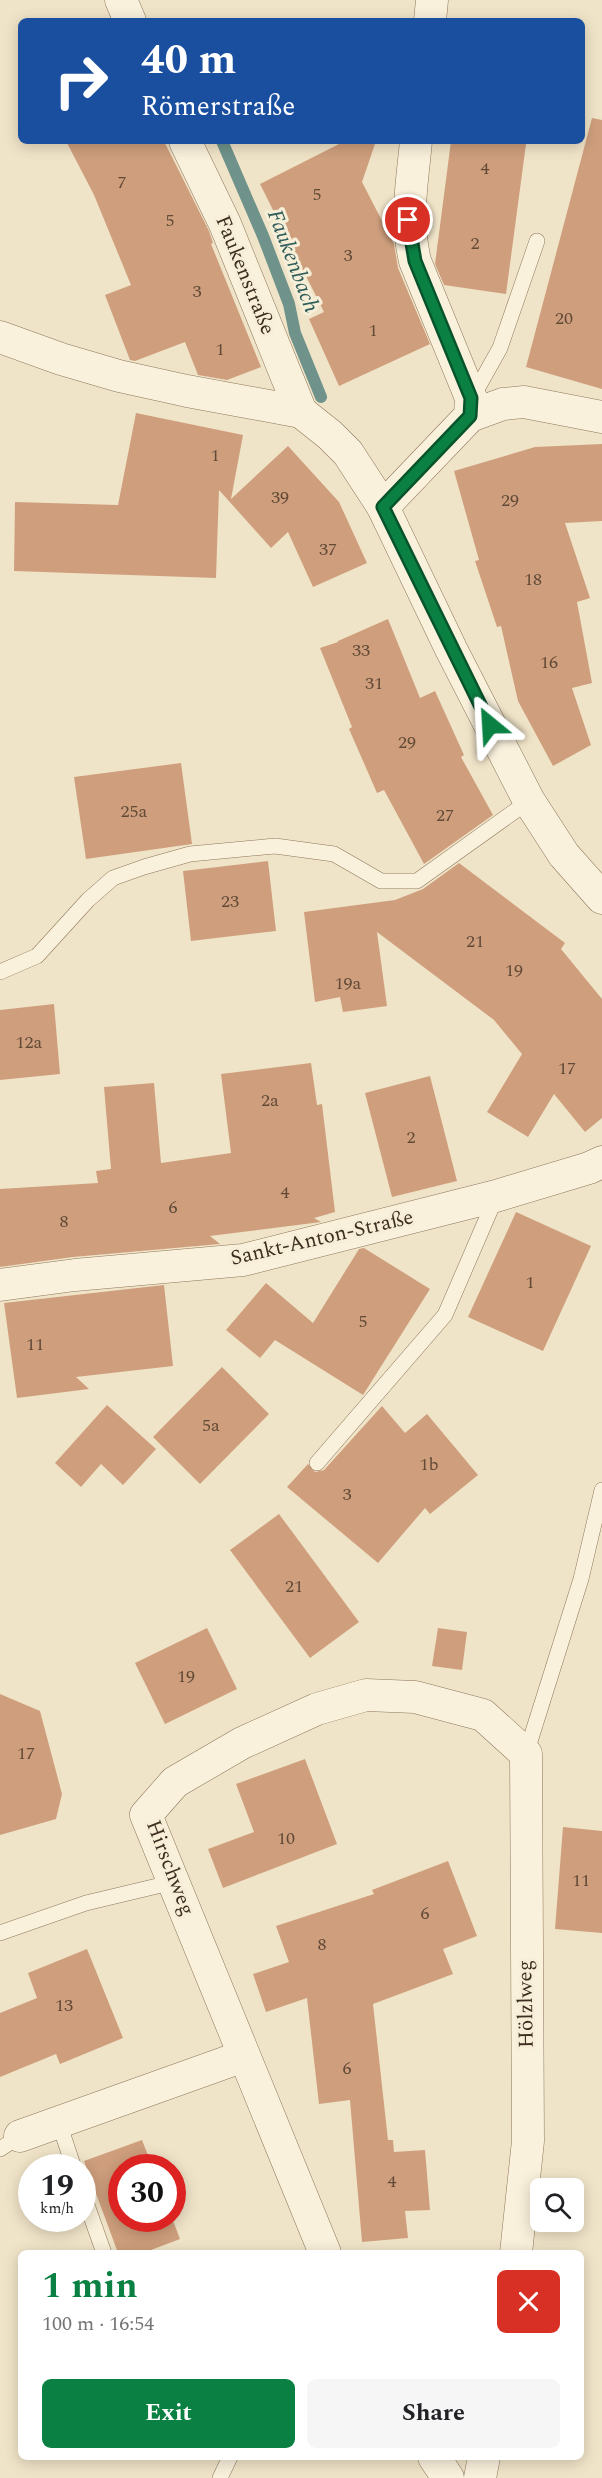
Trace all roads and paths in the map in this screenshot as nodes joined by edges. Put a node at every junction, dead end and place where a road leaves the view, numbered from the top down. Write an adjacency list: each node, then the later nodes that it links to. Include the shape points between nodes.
1 (120, 0): 3 (street)
2 (432, 0): 4 (street)
3 (129, 18)
4 (429, 18)
5 (186, 144): 10 (street, Faukenstraße, via 225,224)
6 (416, 144): 9 (street, via 408,220 410,240)
7 (537, 241): 9 (lane, via 500,348)
8 (0, 337): 10 (street, via 119,376)
9 (471, 407): 11 (street, via 525,402); 12 (street)
10 (301, 412): 12 (street, via 348,453)
11 (602, 417)
12 (383, 507): 13 (street)
13 (529, 801): 14 (street, via 564,855); 15 (lane, via 417,881 381,881 334,854 275,846 190,854 144,867 105,885 37,956)
14 (602, 898)
15 (0, 972)
16 (602, 1161): 17 (street, Sankt-Anton-Straße)
17 (496, 1196): 18 (street, Sankt-Anton-Straße, via 243,1260); 19 (lane, via 445,1315)
18 (0, 1285)
19 (317, 1463)
20 (602, 1490): 21 (lane, via 581,1579)
21 (526, 1754): 22 (street, Hirschweg, via 483,1715 415,1697 366,1695 317,1709 242,1743 175,1782 146,1815); 31 (street, Hölzlweg, via 528,2141)
22 (174, 1882): 23 (lane, via 86,1904); 24 (street, Hirschweg)
23 (0, 1933)
24 (244, 2056): 25 (street); 30 (street, Hirschweg)
25 (59, 2123): 26 (street); 27 (lane)
26 (10, 2142)
27 (69, 2154)
28 (96, 2230): 29 (lane)
29 (103, 2250)
30 (324, 2250)
31 (516, 2250)
32 (229, 2460): 35 (lane)
33 (436, 2460): 36 (street)
34 (483, 2460): 37 (street)
35 (220, 2478)
36 (448, 2478)
37 (480, 2478)

